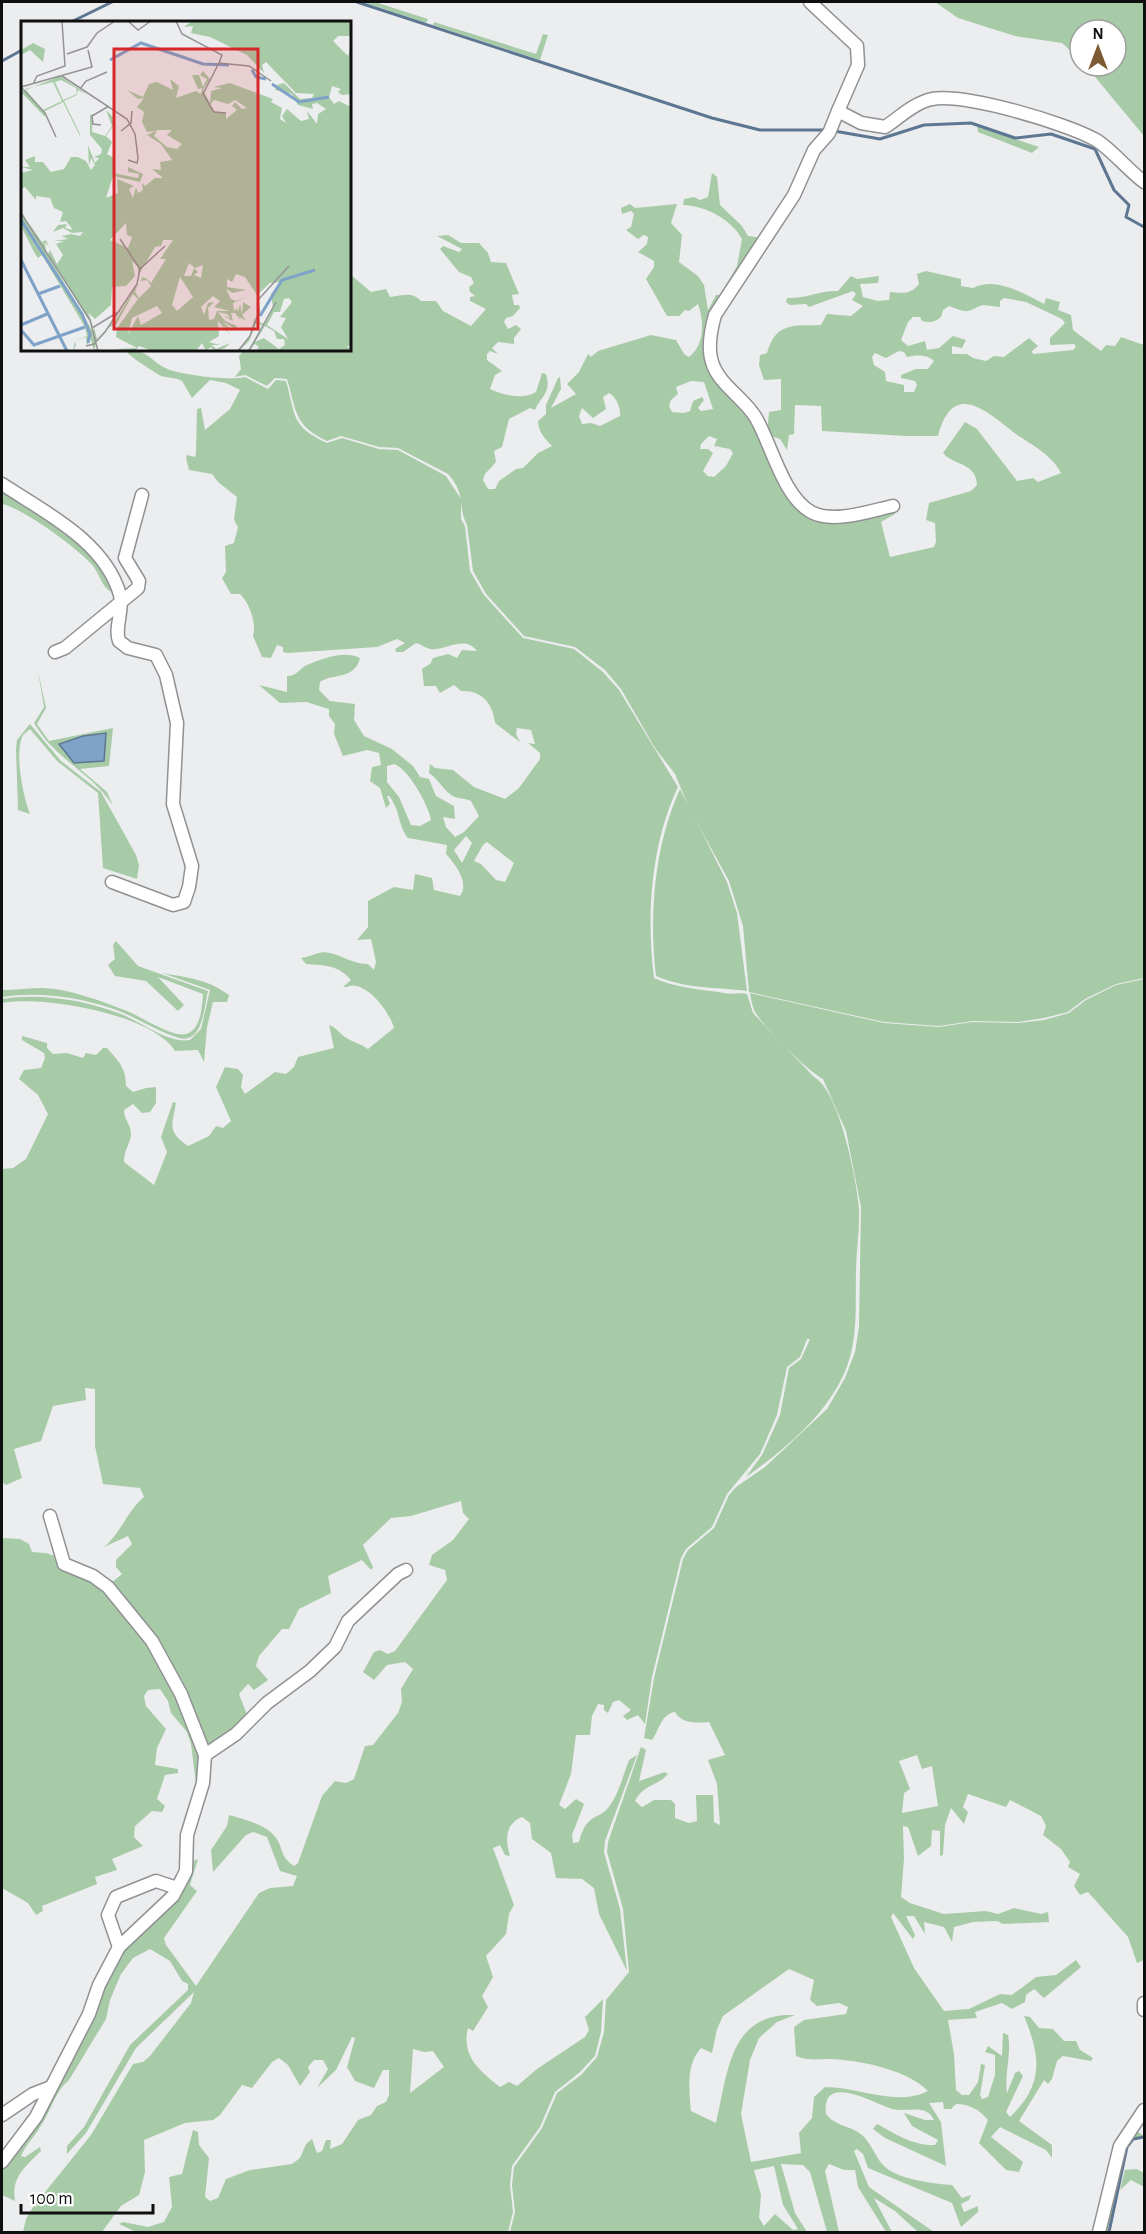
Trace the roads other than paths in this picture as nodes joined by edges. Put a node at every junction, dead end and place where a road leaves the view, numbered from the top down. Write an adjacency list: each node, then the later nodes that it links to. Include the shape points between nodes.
1 (810, 2): 2 (street, via 857,46 858,65)
2 (838, 111): 3 (street, via 861,123 885,127 920,103 961,99 1027,115 1097,141); 6 (street, via 831,129 814,150 794,195 715,315 711,358 718,375 754,415 799,503 826,517)
3 (1144, 182)
4 (2, 484): 7 (street, via 81,538 109,572)
5 (142, 495): 7 (street, via 125,558 139,581 138,588)
6 (893, 506)
7 (121, 604): 8 (street); 9 (street, via 119,641 128,648 156,656 166,675 177,723 173,804 192,866 187,896 179,905)
8 (55, 652)
9 (112, 882)
10 (50, 1516): 12 (street, via 64,1564 108,1587 152,1641 181,1694)
11 (406, 1570): 12 (street, via 348,1621 334,1647 310,1671)
12 (205, 1755): 13 (street, via 200,1797 187,1835 186,1871)
13 (177, 1888): 14 (street); 14 (street, via 156,1881 116,1897 108,1915)
14 (119, 1947): 17 (street)
15 (1144, 2003): 16 (street)
16 (1144, 2010)
17 (51, 2086): 19 (street); 20 (street, via 31,2125)
18 (1144, 2110): 21 (street, via 1120,2146)
19 (2, 2115)
20 (2, 2163)
21 (1099, 2232)

